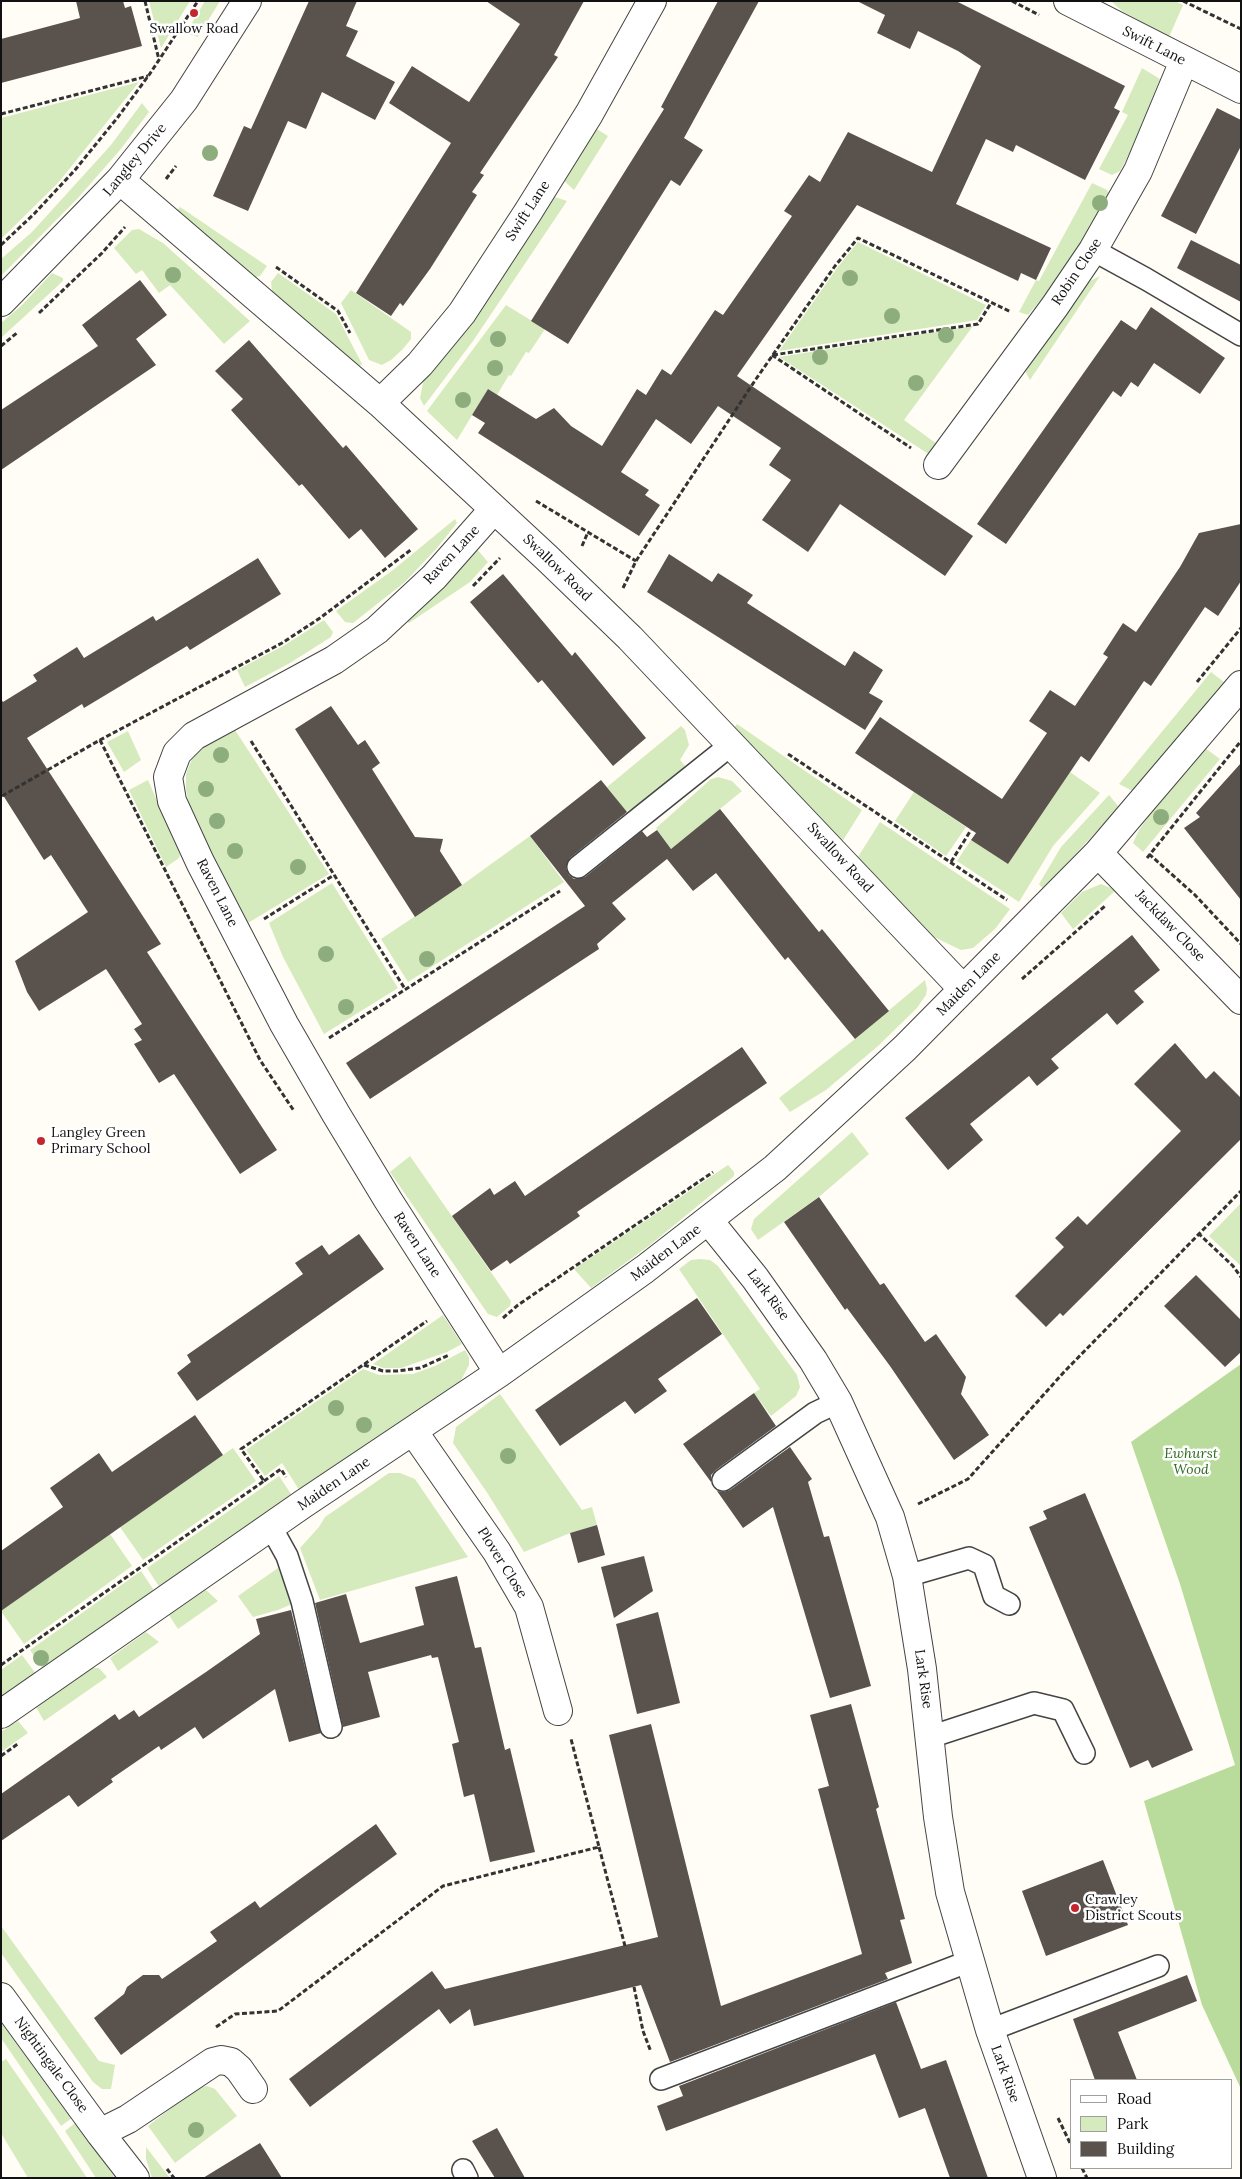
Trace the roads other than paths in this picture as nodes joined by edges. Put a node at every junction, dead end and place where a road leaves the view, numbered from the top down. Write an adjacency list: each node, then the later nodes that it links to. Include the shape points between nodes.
1 (247, 1): 6 (street, Langley Drive, via 184,100)
2 (652, 1): 10 (street, Swift Lane, via 589,114 462,312 420,364)
3 (1077, 3): 4 (street, Swift Lane)
4 (1184, 61): 5 (street, Swift Lane); 7 (street, Robin Close, via 1138,171)
5 (1241, 90)
6 (120, 180): 8 (street, Langley Drive); 10 (street, Swallow Road)
7 (1093, 250): 9 (lane); 11 (street, Robin Close)
8 (1, 302)
9 (1241, 335)
10 (380, 403): 12 (street, Swallow Road)
11 (938, 465)
12 (494, 509): 14 (street, Swallow Road, via 630,638); 20 (street, Raven Lane, via 434,577 378,630 334,660 194,736 177,753 168,777 172,801 200,862 302,1055 388,1200)
13 (1241, 685): 15 (street, Maiden Lane)
14 (732, 744): 16 (lane); 17 (street, Swallow Road)
15 (1098, 853): 17 (street, Maiden Lane); 18 (street, Jackdaw Close)
16 (578, 867)
17 (963, 989): 19 (street, Maiden Lane, via 839,1110)
18 (1241, 1000)
19 (709, 1221): 20 (street, Maiden Lane); 21 (street, Lark Rise, via 786,1319)
20 (499, 1373): 22 (street, Maiden Lane)
21 (838, 1402): 23 (lane, via 815,1413); 25 (street, Lark Rise, via 890,1517)
22 (413, 1431): 24 (street, Maiden Lane); 27 (street, Plover Close, via 497,1552 529,1607)
23 (723, 1480)
24 (271, 1527): 28 (street, Maiden Lane); 29 (lane, via 287,1556 302,1601)
25 (907, 1576): 26 (lane, via 969,1558 984,1566 994,1596); 30 (street, Lark Rise)
26 (1009, 1604)
27 (558, 1711)
28 (1, 1714)
29 (331, 1727)
30 (930, 1737): 31 (lane, via 1034,1703 1063,1710); 32 (street, Lark Rise, via 950,1892)
31 (1084, 1754)
32 (970, 1961): 35 (street, Lark Rise); 36 (lane)
33 (1158, 1966): 35 (lane)
34 (1, 1997): 38 (street, Nightingale Close)
35 (990, 2030): 40 (street, Lark Rise)
36 (661, 2079)
37 (253, 2090): 38 (street, via 239,2068 231,2062 213,2062 128,2119)
38 (100, 2133): 39 (street, Nightingale Close)
39 (135, 2178)
40 (1042, 2178)

